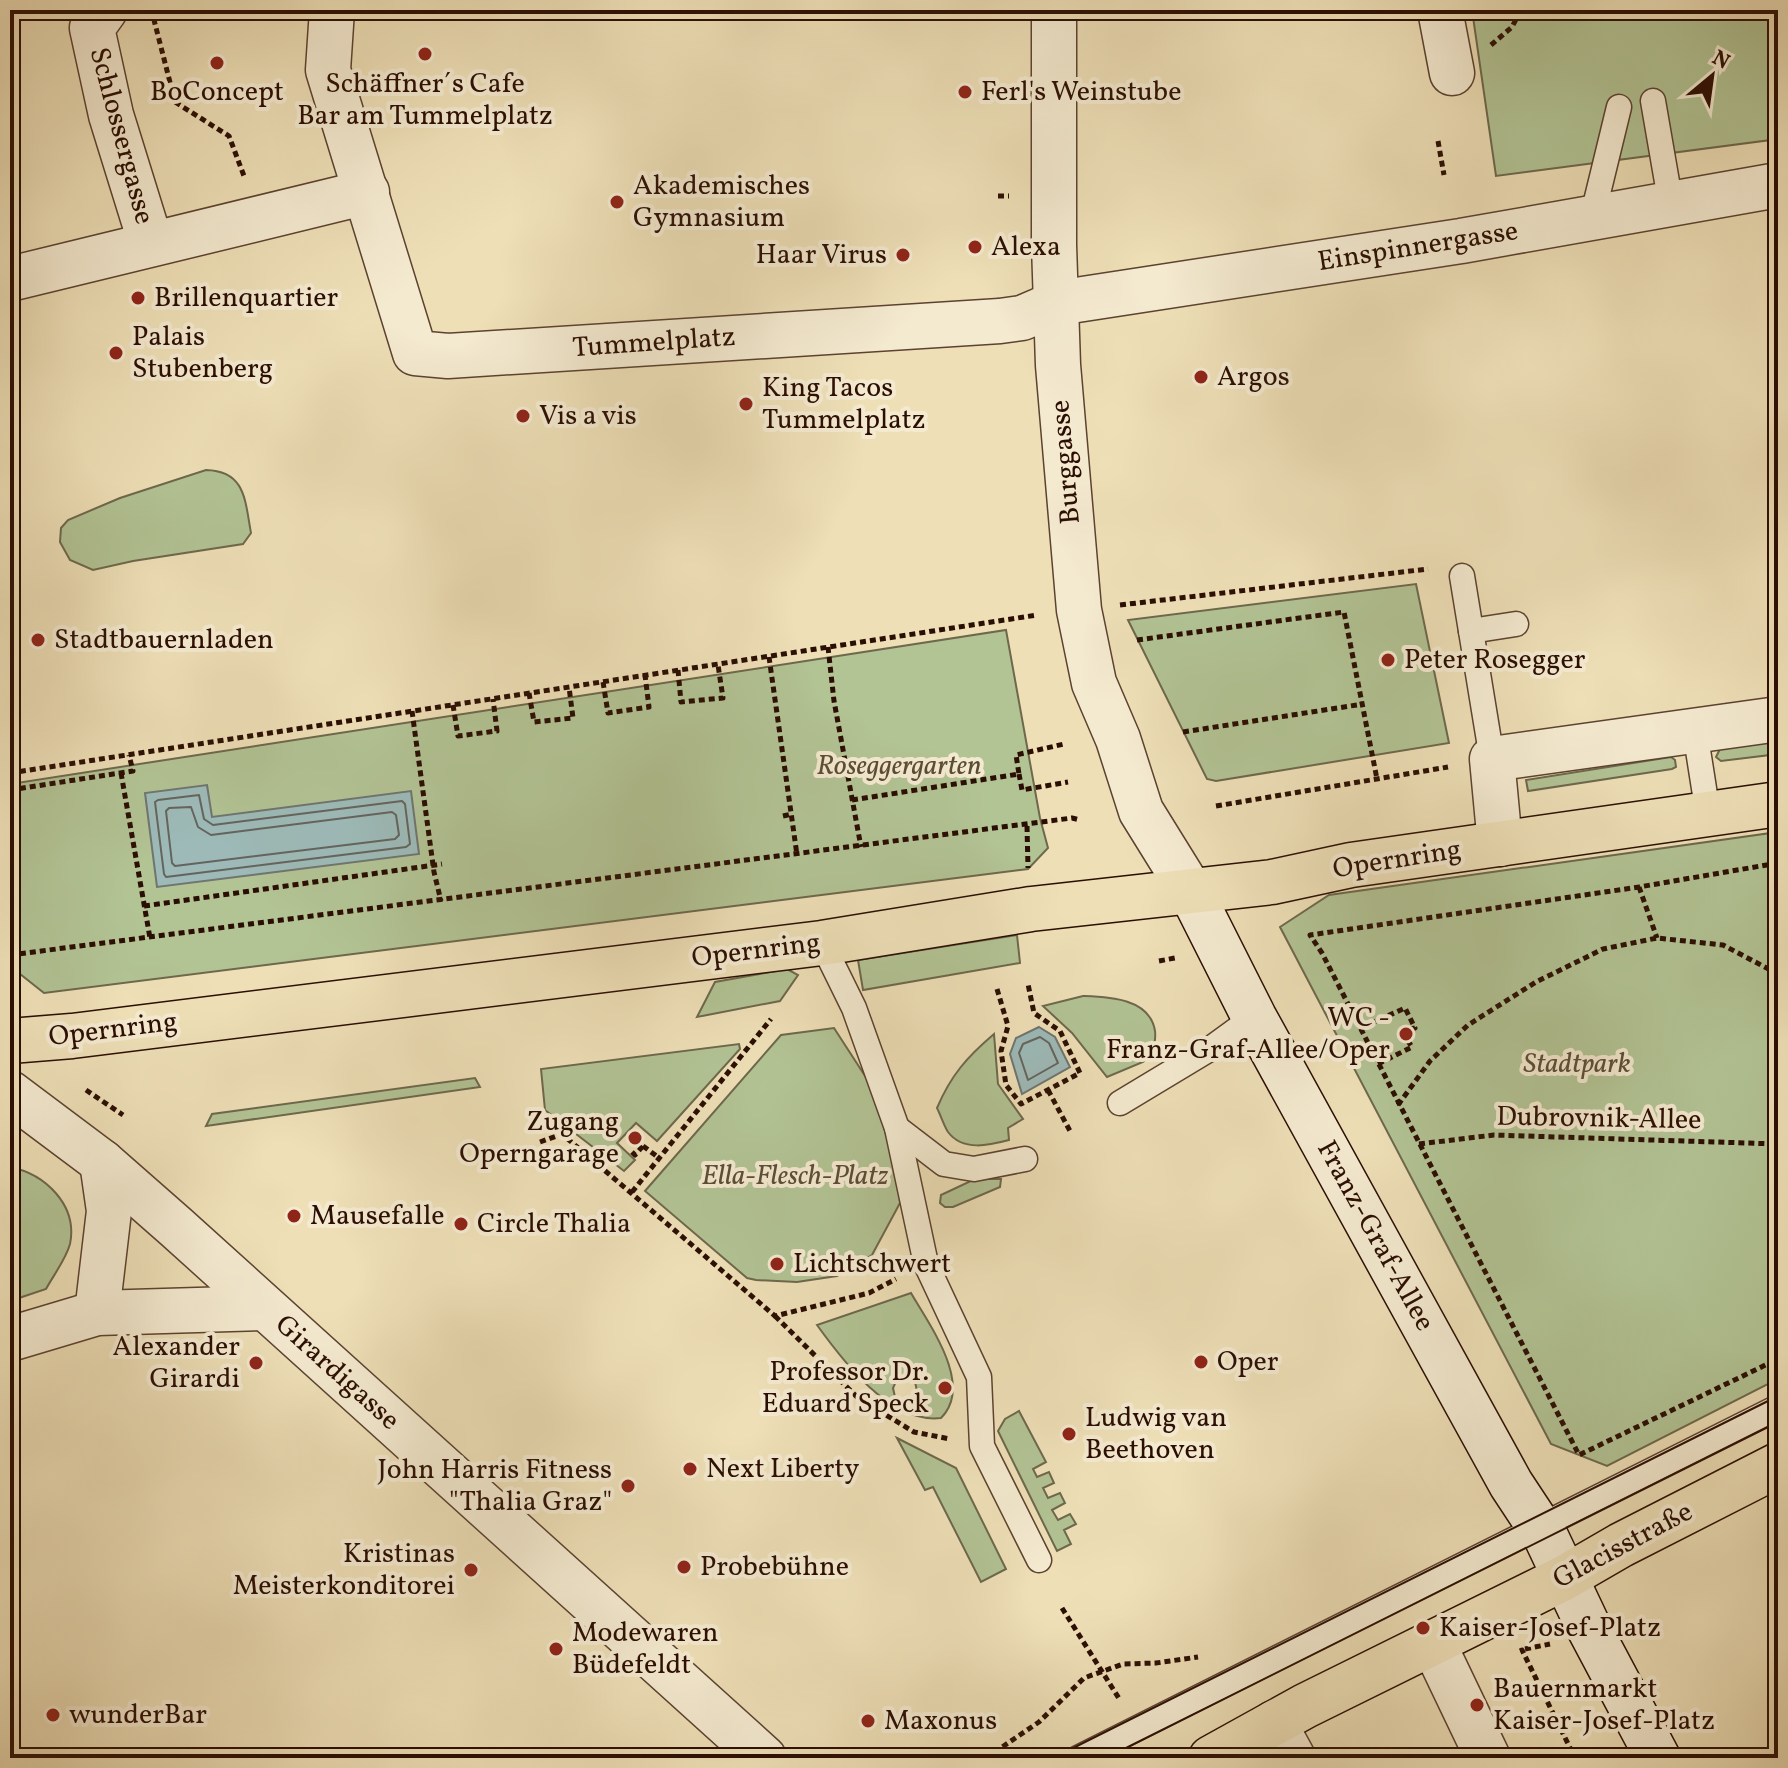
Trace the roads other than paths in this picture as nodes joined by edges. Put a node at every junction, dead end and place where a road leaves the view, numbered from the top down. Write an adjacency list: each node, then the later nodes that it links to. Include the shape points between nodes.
1 (332, 10): 9 (street, Tummelplatz, via 328,70)
2 (1054, 10): 14 (street, Burggasse)
3 (1440, 10): 5 (street)
4 (99, 19): 12 (street, Schlossergasse, via 111,115)
5 (1452, 73)
6 (1653, 101): 10 (lane)
7 (1619, 107): 11 (lane)
8 (1778, 185): 10 (street, Einspinnergasse)
9 (367, 192): 12 (street); 14 (street, Tummelplatz, via 415,353 448,356 1000,321)
10 (1671, 205): 11 (street, Einspinnergasse)
11 (1592, 218): 14 (street, Einspinnergasse)
12 (140, 246): 13 (street)
13 (10, 279)
14 (1057, 303): 24 (street, Burggasse, via 1079,610 1094,683 1141,811)
15 (1462, 576): 17 (lane, Opernring)
16 (1516, 624): 17 (lane)
17 (1471, 631): 20 (lane, Opernring)
18 (1778, 719): 19 (street)
19 (1695, 731): 20 (street); 22 (lane)
20 (1492, 759): 23 (street, Opernring)
21 (1778, 804): 22 (main road, Opernring)
22 (1708, 814): 23 (main road, Opernring)
23 (1500, 844): 24 (main road, Opernring, via 1272,882)
24 (1190, 890): 25 (main road, Opernring); 26 (street, Franz-Graf-Allee)
25 (822, 943): 27 (main road, Opernring); 30 (lane, via 854,1008)
26 (1254, 1017): 29 (lane); 38 (street, Franz-Graf-Allee)
27 (10, 1041)
28 (10, 1093): 32 (street, Girardigasse)
29 (1120, 1103)
30 (897, 1128): 31 (lane, via 944,1164 974,1169); 39 (lane, via 926,1264 979,1377 982,1446)
31 (1025, 1159)
32 (102, 1162): 33 (street, Girardigasse); 34 (street, via 109,1211)
33 (264, 1308): 34 (street); 43 (street, Girardigasse)
34 (97, 1313): 35 (street)
35 (10, 1339)
36 (1778, 1407): 38 (lane)
37 (1778, 1465): 40 (main road, Glacisstraße)
38 (1540, 1528): 40 (street, Franz-Graf-Allee); 44 (lane)
39 (1039, 1560)
40 (1564, 1578): 41 (main road, Glacisstraße); 47 (street)
41 (1433, 1643): 42 (main road, Glacisstraße); 46 (street)
42 (1284, 1741): 45 (main road, Glacisstraße)
43 (764, 1758)
44 (1078, 1758)
45 (1211, 1758)
46 (1488, 1758)
47 (1658, 1758)

